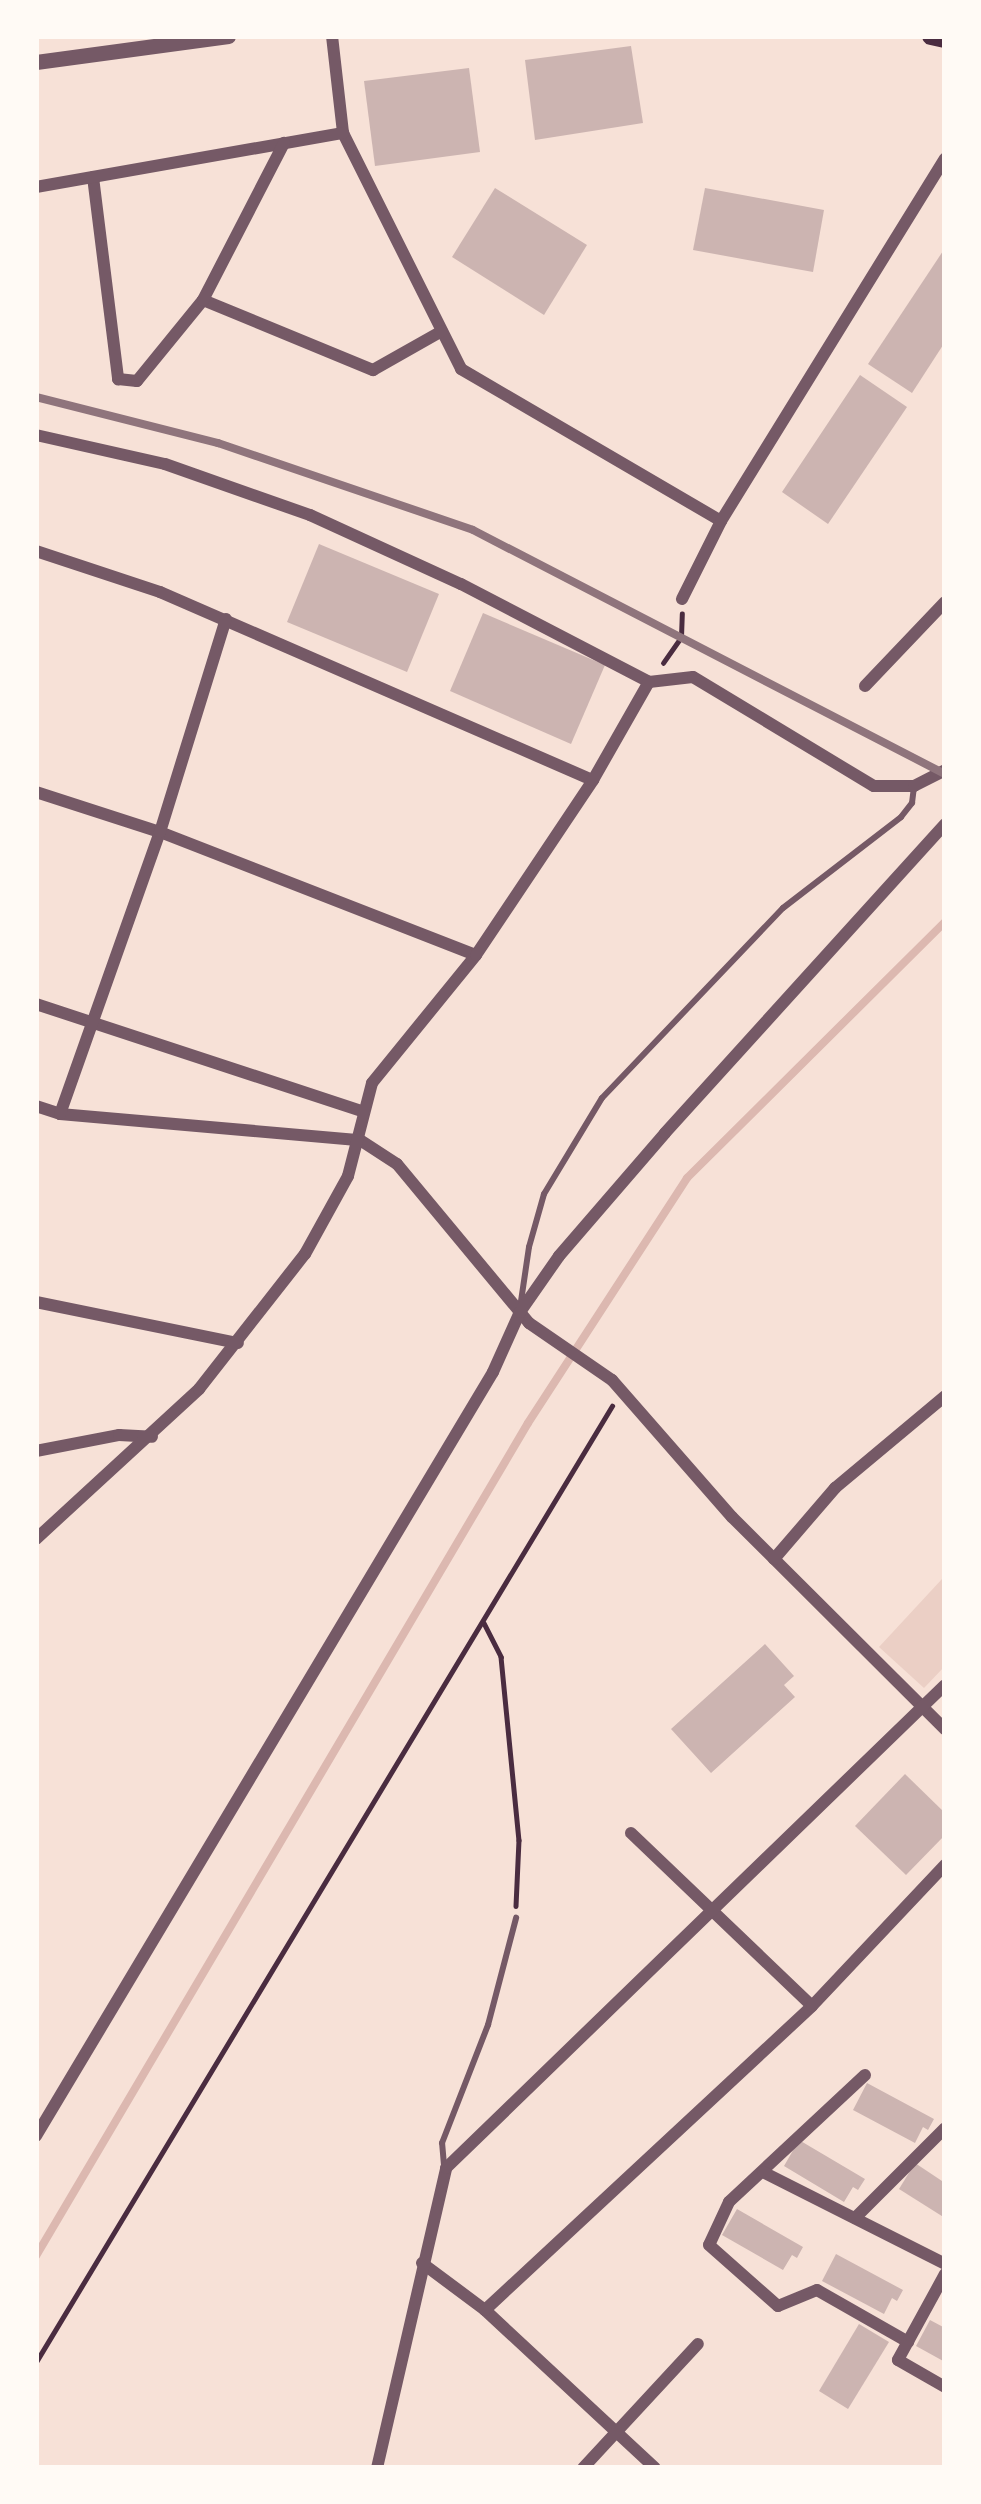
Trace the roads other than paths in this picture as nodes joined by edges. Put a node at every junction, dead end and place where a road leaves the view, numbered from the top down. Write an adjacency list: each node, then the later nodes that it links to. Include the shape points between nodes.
1 (228, 36): 5 (street)
2 (332, 36): 6 (street)
3 (931, 36): 4 (main road)
4 (945, 39)
5 (36, 62)
6 (344, 133): 7 (street); 12 (street)
7 (284, 143): 9 (street); 11 (street)
8 (945, 159): 14 (street)
9 (93, 177): 10 (street); 11 (street, via 118,379 137,381)
10 (36, 187)
11 (203, 300): 12 (street, via 373,370)
12 (442, 332): 14 (street, via 461,369)
13 (36, 435): 19 (street, via 165,464 295,508)
14 (722, 521): 16 (street)
15 (36, 551): 18 (street)
16 (682, 599)
17 (945, 602): 20 (street)
18 (226, 619): 22 (street); 26 (street)
19 (650, 682): 22 (street); 23 (street, via 693,677 860,780)
20 (866, 686)
21 (945, 770): 23 (street)
22 (593, 780): 27 (street)
23 (914, 786): 35 (lane, via 901,817 783,908 602,1097 544,1194 529,1247)
24 (36, 792): 26 (street)
25 (945, 824): 35 (street, via 559,1256)
26 (160, 832): 27 (street); 29 (street)
27 (476, 955): 31 (street, via 387,1061)
28 (36, 1004): 29 (street)
29 (91, 1022): 31 (street); 32 (street)
30 (36, 1106): 32 (street)
31 (362, 1111): 33 (street)
32 (60, 1114): 33 (street)
33 (360, 1140): 35 (street, via 398,1164); 36 (street, via 329,1216)
34 (36, 1301): 36 (street)
35 (524, 1317): 41 (street, via 617,1385); 52 (street)
36 (238, 1343): 38 (street)
37 (945, 1396): 41 (street, via 835,1488)
38 (152, 1437): 39 (street, via 118,1435); 40 (street)
39 (36, 1451)
40 (36, 1539)
41 (774, 1559): 43 (street)
42 (945, 1684): 43 (street)
43 (921, 1706): 44 (street); 47 (street)
44 (945, 1730)
45 (631, 1833): 47 (street)
46 (945, 1865): 49 (street)
47 (710, 1913): 49 (street); 53 (street)
48 (516, 1918): 53 (lane, via 488,2025 442,2143)
49 (812, 2006): 59 (street)
50 (865, 2075): 54 (street)
51 (945, 2128): 55 (street)
52 (36, 2136)
53 (446, 2168): 56 (street)
54 (763, 2172): 55 (street); 60 (street, via 729,2203 709,2245 778,2306 817,2290)
55 (855, 2218): 57 (street)
56 (422, 2263): 59 (street); 64 (street)
57 (945, 2264)
58 (945, 2274): 60 (street)
59 (485, 2310): 63 (street)
60 (908, 2342): 62 (street, via 898,2360)
61 (698, 2344): 63 (street)
62 (945, 2387)
63 (617, 2433): 65 (street); 66 (street)
64 (377, 2468)
65 (583, 2468)
66 (655, 2468)

